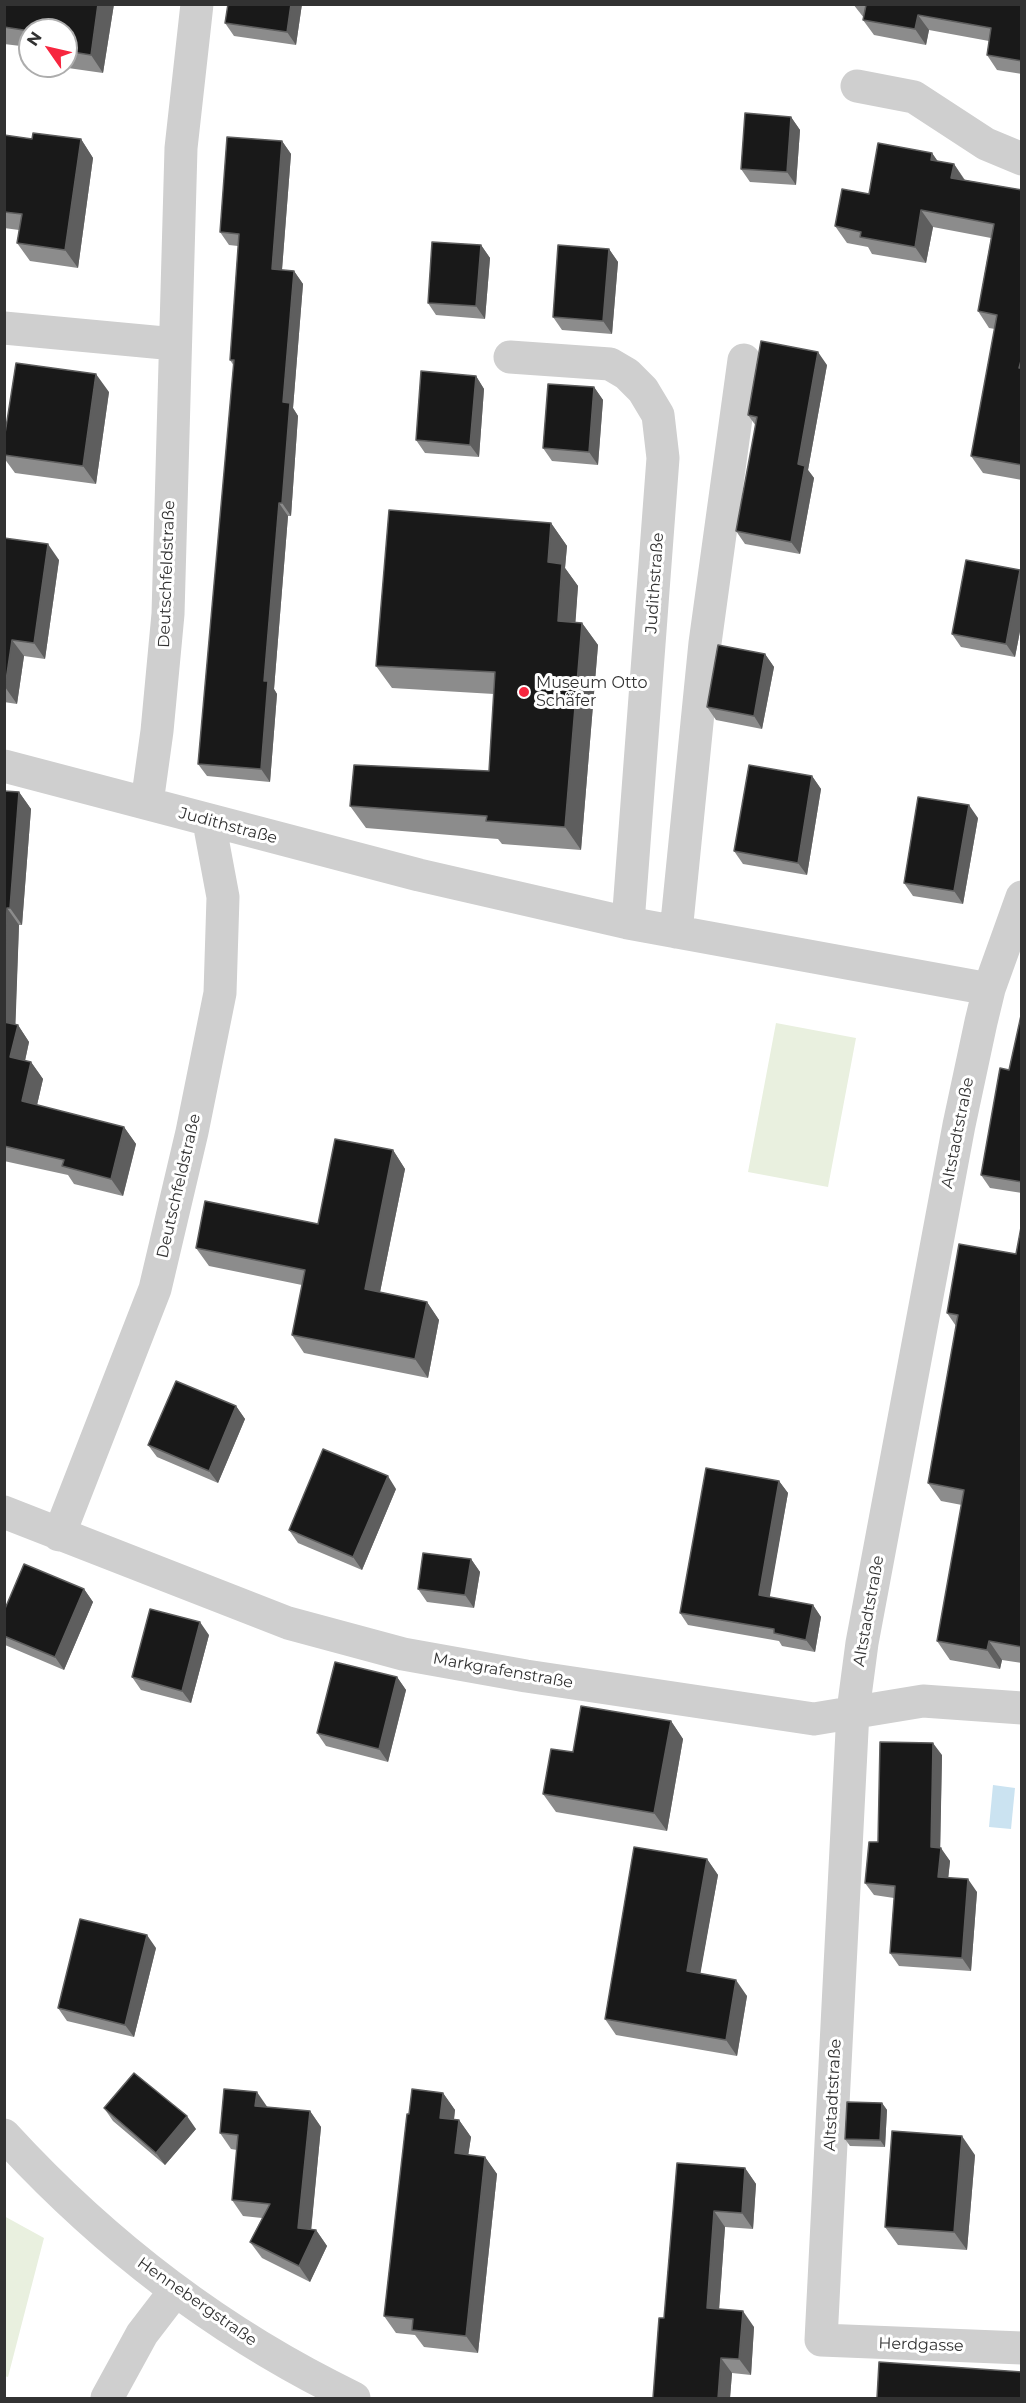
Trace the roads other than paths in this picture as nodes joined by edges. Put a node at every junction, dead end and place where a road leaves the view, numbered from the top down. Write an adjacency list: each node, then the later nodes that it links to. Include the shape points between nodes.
1 (197, 4): 5 (street, Deutschfeldstraße, via 181,148)
2 (857, 87): 3 (street, via 914,97 986,144)
3 (1022, 159)
4 (4, 328): 5 (street)
5 (175, 344): 9 (street, Deutschfeldstraße, via 168,614)
6 (510, 357): 12 (street, Judithstraße, via 610,364 643,390 658,415 662,481)
7 (744, 360): 13 (street, via 705,642)
8 (4, 766): 9 (street, Judithstraße)
9 (147, 803): 10 (street, Judithstraße)
10 (209, 822): 12 (street, Judithstraße); 16 (street, Deutschfeldstraße, via 222,897 220,993 192,1132 155,1289)
11 (1022, 897): 14 (street, Altstadtstraße)
12 (628, 923): 13 (street, Judithstraße)
13 (676, 933): 14 (street, Judithstraße)
14 (988, 989): 18 (street, Altstadtstraße, via 862,1643)
15 (4, 1512): 16 (street, Markgrafenstraße)
16 (59, 1536): 18 (street, Markgrafenstraße, via 288,1623 404,1654 814,1719)
17 (1022, 1708): 18 (street, Markgrafenstraße, via 923,1701)
18 (853, 1711): 21 (street, Altstadtstraße)
19 (4, 2135): 20 (street, Hennebergstraße, via 71,2203)
20 (175, 2291): 23 (street, via 142,2334); 24 (street, Hennebergstraße, via 251,2341)
21 (821, 2340): 22 (street, Herdgasse)
22 (1022, 2348)
23 (107, 2398)
24 (354, 2398)

